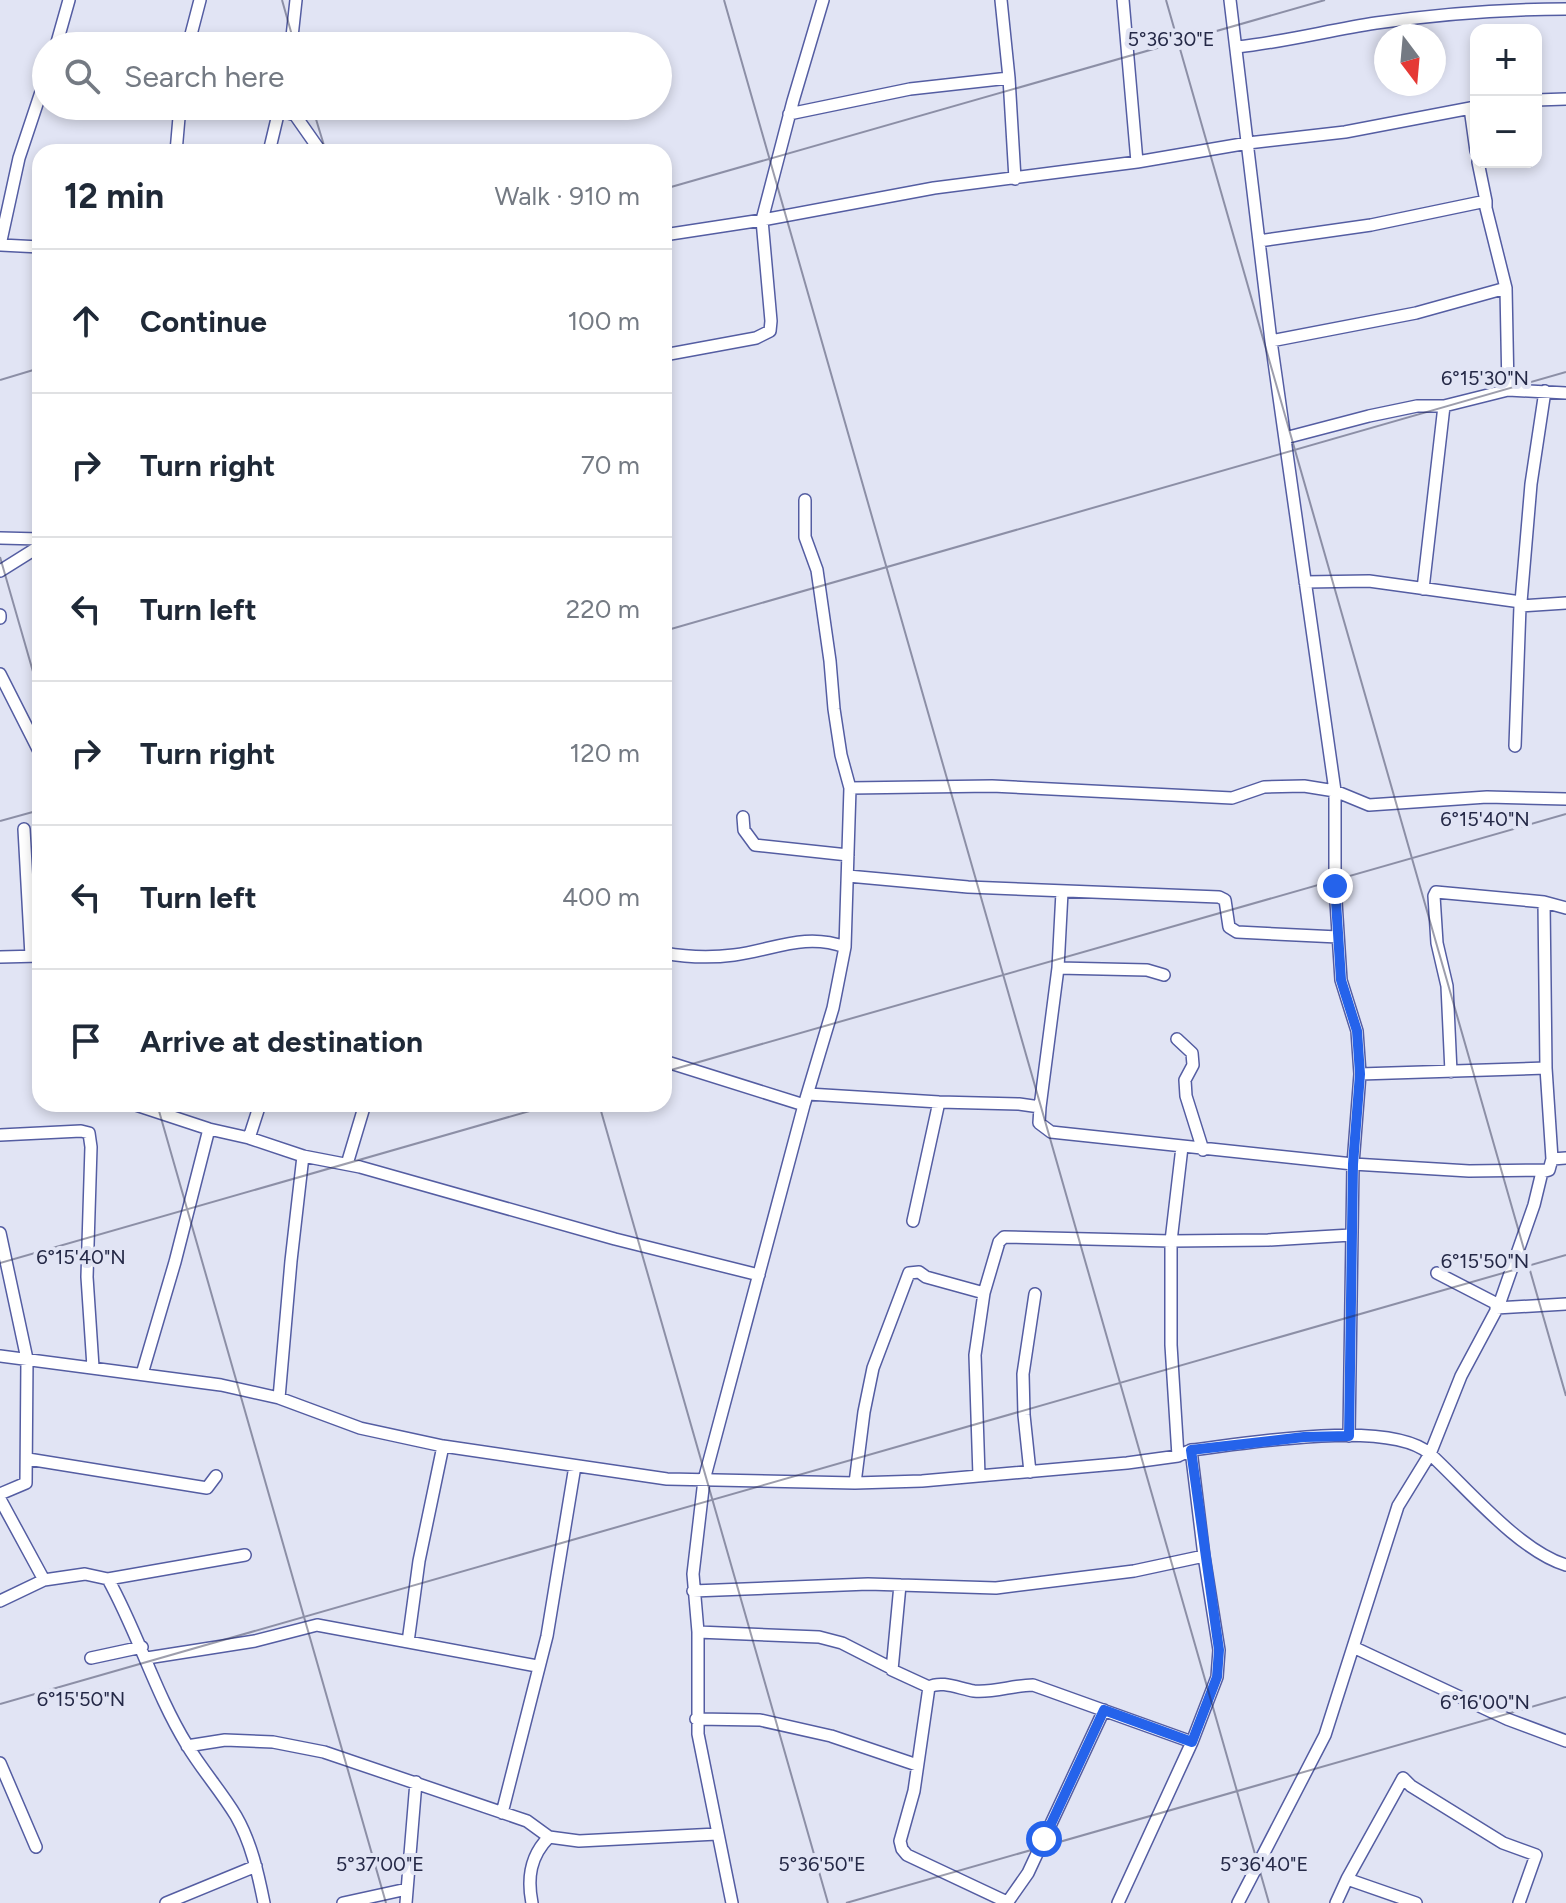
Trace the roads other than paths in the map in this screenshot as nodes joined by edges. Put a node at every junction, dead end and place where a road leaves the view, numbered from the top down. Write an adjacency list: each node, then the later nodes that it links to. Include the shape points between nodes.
1 (69, 0): 9 (street)
2 (200, 0): 10 (street)
3 (296, 0): 11 (street)
4 (823, 0): 17 (street)
5 (1001, 0): 13 (street)
6 (1123, 0): 26 (street)
7 (1230, 0): 12 (street)
8 (1566, 9): 12 (street, via 1375,23)
9 (60, 32)
10 (192, 32)
11 (293, 32)
12 (1237, 47): 22 (street)
13 (1009, 78): 17 (street, via 910,89); 28 (street)
14 (1566, 99): 15 (street)
15 (1542, 100)
16 (1470, 109): 22 (street)
17 (789, 114): 30 (street)
18 (32, 119): 33 (street)
19 (179, 120): 23 (street)
20 (276, 120): 24 (street)
21 (299, 120): 25 (street)
22 (1248, 143): 26 (street); 32 (street)
23 (177, 144)
24 (271, 144)
25 (315, 144)
26 (1137, 162): 28 (street)
27 (1479, 168): 29 (street)
28 (1015, 179): 30 (street, via 934,188)
29 (1486, 201): 32 (street); 35 (street)
30 (762, 220): 31 (street); 37 (street, via 770,331)
31 (672, 234)
32 (1259, 241): 36 (street)
33 (0, 245): 34 (street)
34 (32, 247)
35 (1506, 288): 36 (street, via 1416,313); 38 (street)
36 (1271, 341): 42 (street)
37 (672, 354)
38 (1508, 390): 39 (street); 41 (street)
39 (1545, 391): 40 (street); 51 (street)
40 (1566, 393)
41 (1444, 406): 42 (street, via 1417,406); 49 (street)
42 (1285, 438): 48 (street)
43 (805, 500): 55 (street, via 805,537 817,570)
44 (0, 538): 45 (street)
45 (32, 539)
46 (32, 551): 47 (street)
47 (0, 571)
48 (1305, 582): 49 (street, via 1369,581); 56 (street)
49 (1423, 589): 51 (street)
50 (1566, 603): 51 (street)
51 (1520, 604): 54 (street)
52 (0, 674): 53 (street)
53 (32, 737)
54 (1515, 746)
55 (850, 788): 56 (street, via 992,786 1232,798 1264,787); 60 (street)
56 (1335, 791): 57 (street, via 1369,805 1487,797); 66 (street)
57 (1566, 799)
58 (743, 817): 60 (street, via 744,830 755,845)
59 (24, 829): 65 (street)
60 (848, 855): 61 (street)
61 (848, 876): 62 (street); 67 (street)
62 (1062, 892): 66 (street, via 1219,897 1225,900 1229,927 1237,932); 71 (street)
63 (1544, 902): 64 (street); 75 (street); 76 (street, via 1441,891 1434,896 1447,986)
64 (1566, 908)
65 (32, 914)
66 (1338, 937): 77 (street)
67 (845, 947): 68 (street, via 825,939 727,956); 78 (street)
68 (672, 953)
69 (32, 956): 70 (street)
70 (0, 957)
71 (1058, 968): 72 (street); 80 (street)
72 (1164, 975)
73 (1177, 1039): 88 (street, via 1192,1053 1186,1096)
74 (672, 1063): 78 (street)
75 (1546, 1068): 76 (street); 93 (street)
76 (1451, 1072): 77 (street)
77 (1360, 1074): 92 (street)
78 (806, 1100): 79 (street); 99 (street)
79 (939, 1102): 80 (street); 94 (street)
80 (1040, 1107): 87 (street, via 1039,1123 1051,1132)
81 (157, 1112): 84 (street)
82 (257, 1112): 86 (street)
83 (363, 1112): 91 (street)
84 (209, 1129): 86 (street); 107 (street)
85 (0, 1135): 106 (street, via 89,1133 87,1277)
86 (249, 1138): 89 (street)
87 (1182, 1147): 88 (street); 97 (street)
88 (1203, 1150): 92 (street)
89 (303, 1156): 91 (street); 108 (street)
90 (1566, 1158): 93 (street)
91 (347, 1164): 99 (street)
92 (1353, 1164): 93 (street, via 1469,1171); 96 (street)
93 (1550, 1165): 103 (street, via 1542,1172)
94 (913, 1221)
95 (0, 1233): 105 (street)
96 (1351, 1235): 97 (street); 109 (street)
97 (1171, 1241): 100 (street, via 1004,1237); 113 (street)
98 (1437, 1273): 103 (street)
99 (759, 1275): 119 (street)
100 (984, 1293): 118 (street, via 975,1355); 120 (street, via 909,1273 873,1368)
101 (1035, 1294): 116 (street, via 1023,1374)
102 (1566, 1304): 103 (street)
103 (1498, 1306): 112 (street, via 1461,1376)
104 (0, 1356): 105 (street)
105 (27, 1359): 106 (street); 114 (street)
106 (93, 1367): 107 (street)
107 (142, 1374): 108 (street)
108 (279, 1398): 110 (street, via 360,1428)
109 (1349, 1436): 111 (street); 112 (street, via 1407,1441)
110 (443, 1446): 115 (street); 131 (street)
111 (1191, 1450): 113 (street); 123 (street)
112 (1430, 1454): 124 (street, via 1521,1537); 132 (street, via 1398,1506)
113 (1178, 1456): 116 (street)
114 (28, 1459): 117 (street, via 207,1488); 121 (street, via 26,1483)
115 (575, 1466): 119 (street); 135 (street, via 559,1573)
116 (1030, 1472): 118 (street)
117 (216, 1476)
118 (979, 1476): 120 (street)
119 (704, 1480): 120 (street); 128 (street)
120 (855, 1483)
121 (0, 1496): 126 (street)
122 (245, 1555): 125 (street)
123 (1204, 1556): 127 (street, via 1134,1571 996,1588); 141 (street, via 1219,1650 1217,1677)
124 (1566, 1565)
125 (108, 1579): 126 (street, via 85,1574); 133 (street)
126 (44, 1580): 129 (street)
127 (900, 1585): 128 (street); 136 (street)
128 (693, 1591): 130 (street)
129 (0, 1601)
130 (698, 1632): 136 (street, via 819,1637); 139 (street)
131 (408, 1642): 133 (street, via 317,1625 255,1641); 135 (street)
132 (1353, 1647): 140 (street); 161 (street, via 1319,1749)
133 (144, 1653): 134 (street); 142 (street)
134 (91, 1658)
135 (537, 1666): 146 (street)
136 (891, 1668): 137 (street)
137 (929, 1687): 138 (street, via 936,1683 980,1692 1033,1685); 144 (street)
138 (1104, 1710): 141 (street); 159 (street, via 1028,1873)
139 (696, 1719): 144 (street, via 760,1720 831,1736); 147 (street)
140 (1566, 1741)
141 (1192, 1742): 160 (street)
142 (187, 1746): 145 (street, via 225,1740 273,1742 324,1752); 150 (street, via 237,1818)
143 (0, 1763): 149 (street)
144 (917, 1765): 159 (street, via 902,1849)
145 (416, 1782): 146 (street); 152 (street)
146 (502, 1813): 148 (street, via 527,1821)
147 (717, 1834): 148 (street, via 592,1841); 158 (street)
148 (549, 1837): 157 (street, via 532,1865)
149 (36, 1847)
150 (256, 1866): 153 (street); 154 (street)
151 (1347, 1879): 162 (street); 163 (street); 164 (street, via 1403,1778 1503,1843 1536,1855)
152 (407, 1889): 155 (street); 156 (street)
153 (166, 1903)
154 (264, 1903)
155 (343, 1903)
156 (406, 1903)
157 (532, 1903)
158 (732, 1903)
159 (1007, 1903)
160 (1118, 1903)
161 (1238, 1903)
162 (1336, 1903)
163 (1416, 1903)
164 (1519, 1903)

